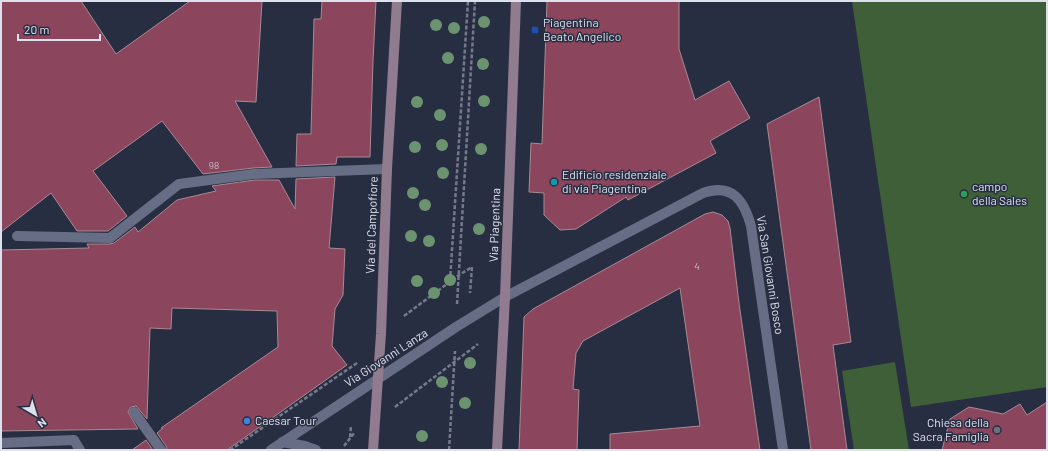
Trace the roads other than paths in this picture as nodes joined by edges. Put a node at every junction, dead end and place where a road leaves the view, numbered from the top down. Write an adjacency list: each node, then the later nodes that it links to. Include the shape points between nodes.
1 (397, 1): 3 (street, Via del Campofiore)
2 (516, 1): 5 (street, Via Piagentina)
3 (387, 169): 4 (street, via 254,174 179,184 110,238); 6 (street, Via del Campofiore)
4 (17, 236)
5 (505, 297): 6 (street, Via Giovanni Lanza); 15 (street, Via Piagentina); 16 (street, Via San Giovanni Bosco, via 703,193 718,189 730,193 744,206 751,226)
6 (377, 380): 8 (street, Via Giovanni Lanza); 14 (street, Via del Campofiore)
7 (134, 412): 11 (street)
8 (282, 442): 12 (street, Via Giovanni Lanza); 13 (street)
9 (1, 443): 10 (street, via 74,440)
10 (80, 450)
11 (161, 450)
12 (271, 450)
13 (316, 450)
14 (373, 450)
15 (497, 450)
16 (783, 450)

